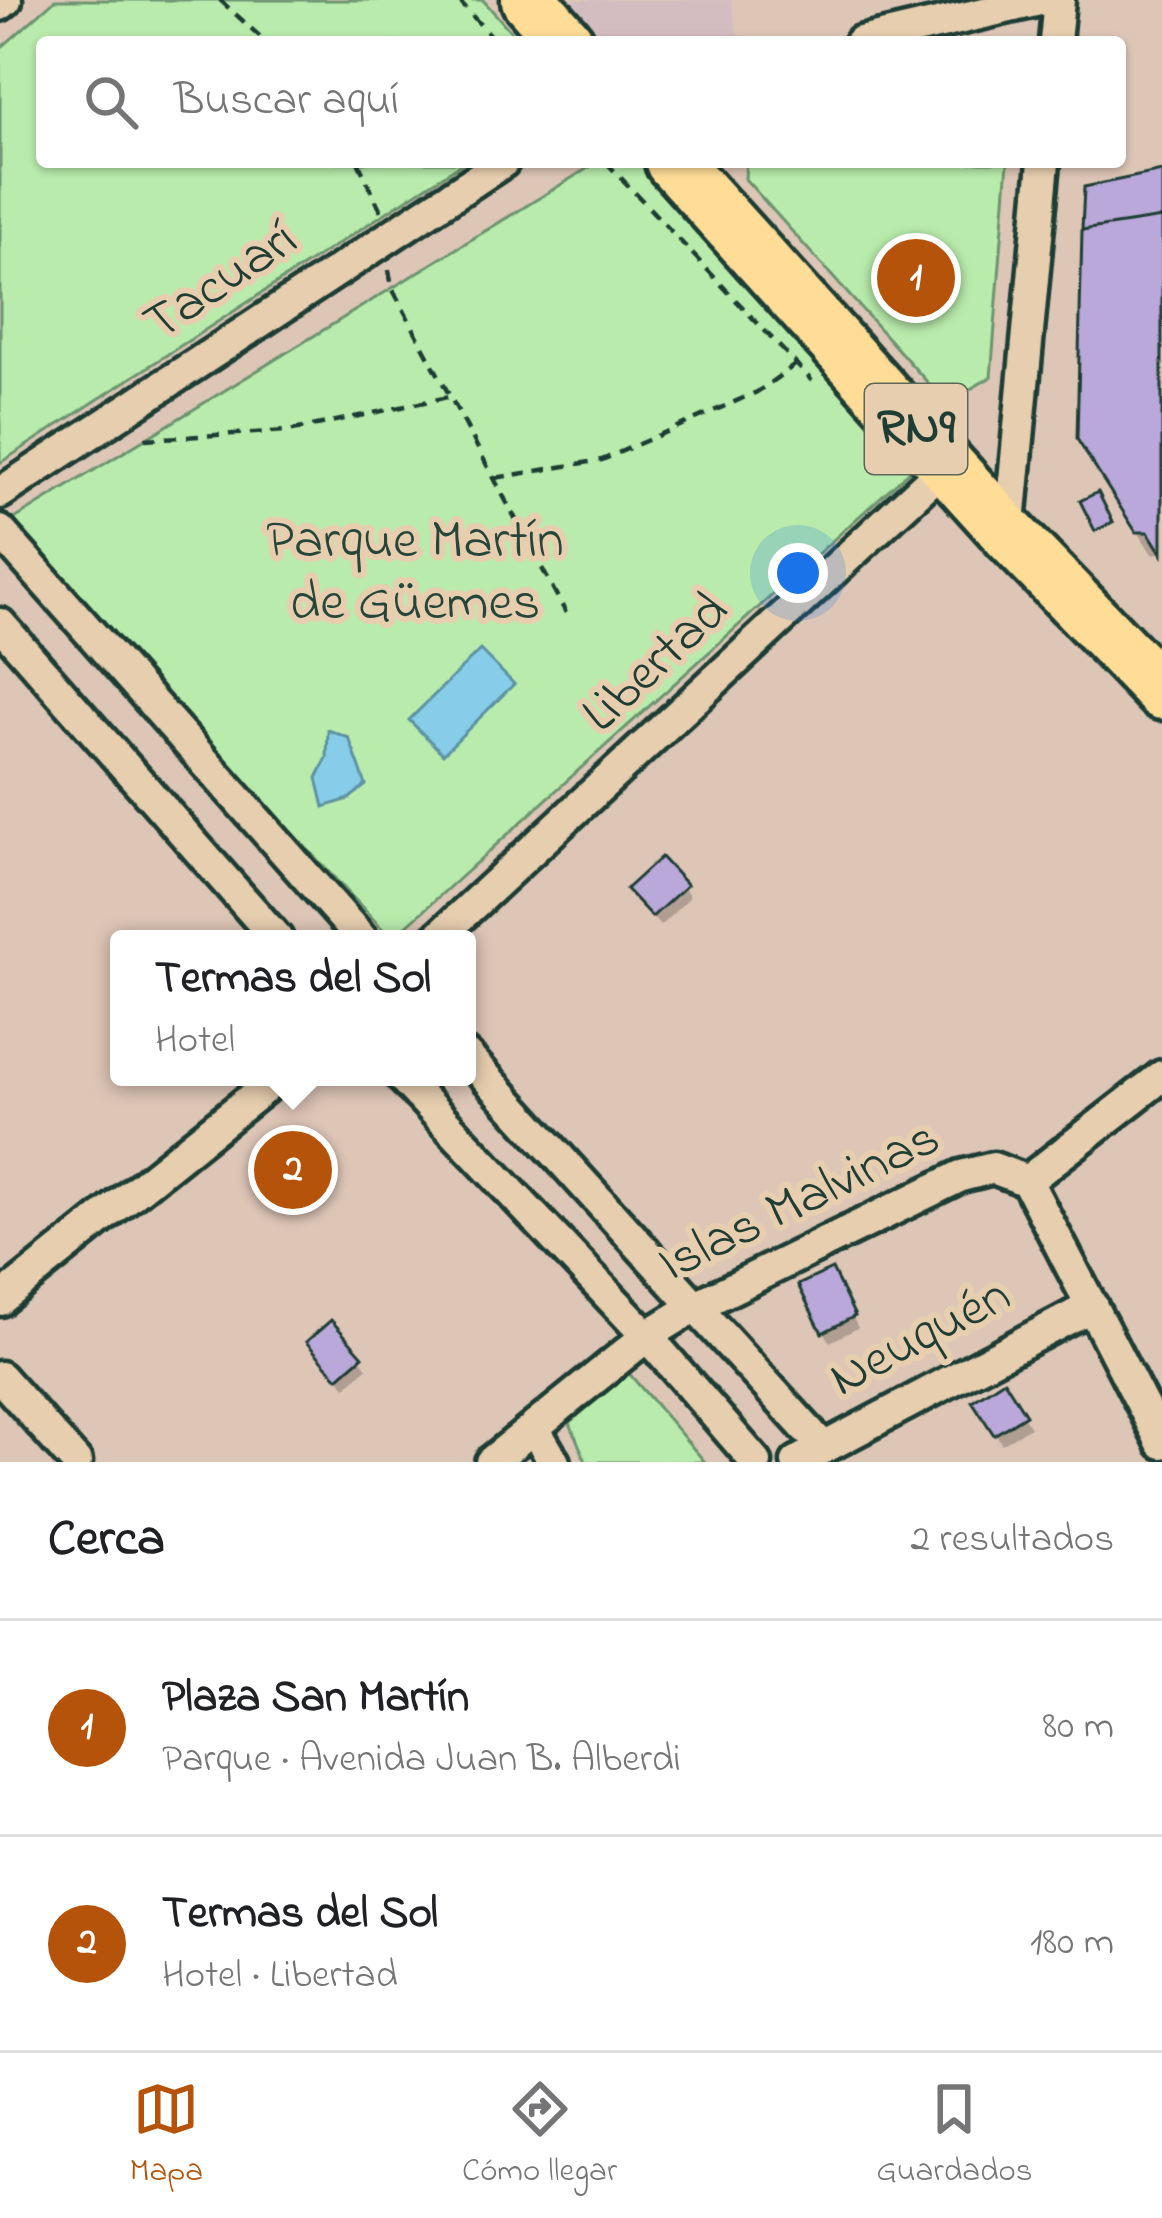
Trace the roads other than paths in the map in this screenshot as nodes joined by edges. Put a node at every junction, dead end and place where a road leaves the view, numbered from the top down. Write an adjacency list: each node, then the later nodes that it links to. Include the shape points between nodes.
1 (529, 0): 4 (highway)
2 (1040, 0): 5 (street)
3 (1060, 0): 6 (street)
4 (561, 36)
5 (886, 36)
6 (1056, 36)
7 (493, 168): 11 (street, Tacuarí)
8 (678, 168): 10 (highway, RN9)
9 (1043, 168): 13 (street)
10 (948, 464): 13 (highway, RN9); 18 (street, Libertad)
11 (0, 493)
12 (0, 531): 17 (street)
13 (1009, 533): 15 (highway, RN9)
14 (0, 624): 16 (street)
15 (1162, 692)
16 (269, 930)
17 (354, 930)
18 (446, 930)
19 (476, 1066): 26 (street)
20 (1162, 1076): 23 (street, Islas Malvinas)
21 (267, 1086): 24 (street)
22 (411, 1086): 27 (street)
23 (1027, 1181): 25 (street); 26 (street, Islas Malvinas, via 994,1168 961,1176)
24 (0, 1300)
25 (1092, 1306): 30 (street); 31 (street, Neuquén)
26 (694, 1307): 27 (street, Islas Malvinas); 31 (street)
27 (647, 1336): 29 (street, Islas Malvinas); 35 (street)
28 (0, 1377): 32 (street)
29 (534, 1428): 33 (street, Islas Malvinas); 34 (street)
30 (1162, 1443)
31 (810, 1455)
32 (76, 1462)
33 (491, 1462)
34 (554, 1462)
35 (756, 1462)

